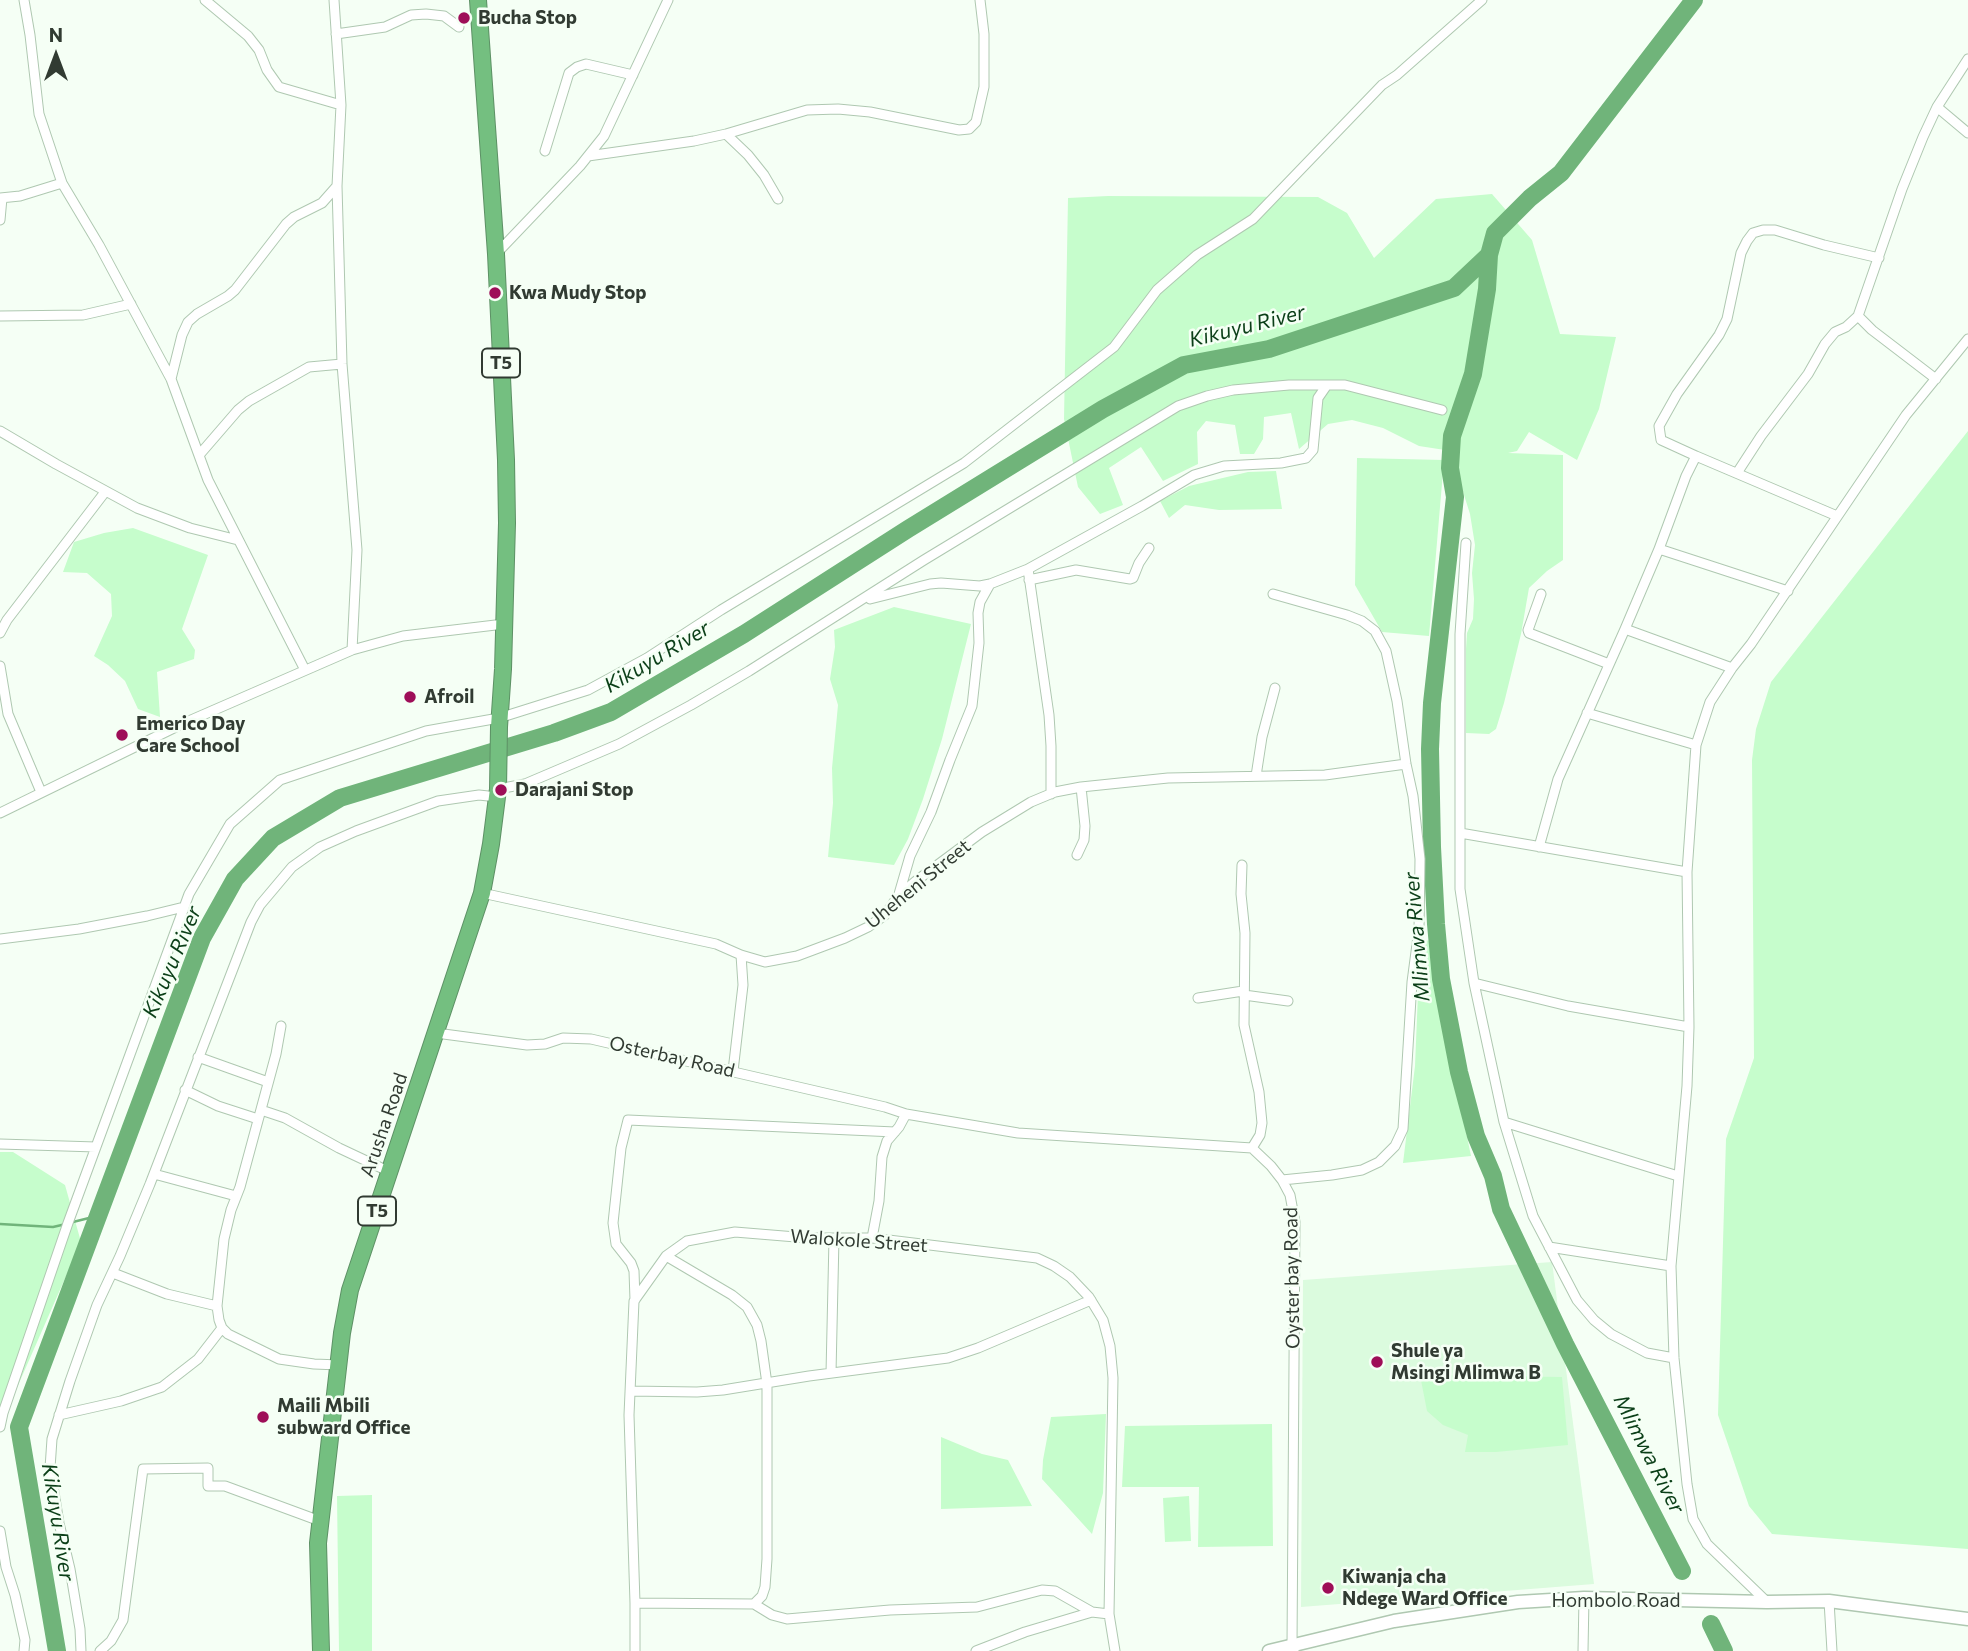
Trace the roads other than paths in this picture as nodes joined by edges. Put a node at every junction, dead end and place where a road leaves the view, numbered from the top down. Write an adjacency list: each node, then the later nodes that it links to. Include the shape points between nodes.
1 (24, 0): 18 (street, via 39,114)
2 (205, 0): 12 (street, via 248,36 279,87)
3 (334, 0): 9 (street)
4 (478, 0): 23 (highway, T5)
5 (668, 0): 11 (street)
6 (980, 0): 15 (street, via 984,87 976,122 969,129 820,109)
7 (1482, 0): 61 (street, via 1382,85 1252,219 1197,255 1157,290 1114,347 964,463 647,658 588,690)
8 (459, 27): 9 (street, via 444,16 426,14 411,15 385,27)
9 (336, 34): 12 (street)
10 (1968, 59): 13 (street)
11 (633, 75): 16 (street, via 586,64 569,73); 17 (street, via 604,136)
12 (341, 105): 19 (street)
13 (1937, 107): 14 (street); 24 (street)
14 (1968, 132)
15 (726, 134): 17 (street); 21 (street, via 756,165)
16 (545, 151)
17 (589, 156): 23 (street)
18 (62, 183): 20 (street); 25 (street)
19 (338, 186): 29 (street); 30 (street, via 323,203 286,224 228,296 188,322)
20 (1, 198): 22 (street)
21 (778, 199)
22 (0, 220)
23 (496, 254): 51 (highway, T5, via 506,485)
24 (1879, 258): 27 (street); 36 (street, via 1775,230 1753,233 1741,253 1727,319 1659,426 1661,440)
25 (131, 304): 26 (street, via 83,315); 30 (street)
26 (0, 316)
27 (1858, 316): 31 (street); 37 (street, via 1825,344)
28 (1968, 339): 31 (street)
29 (342, 364): 35 (street, via 309,367 249,401); 54 (street, via 357,550)
30 (170, 379): 35 (street)
31 (1936, 379): 39 (street)
32 (1327, 385): 33 (street, via 1346,385); 44 (street, via 1318,398 1311,455 1281,463 1224,466 1194,475); 50 (street, via 1233,390 1178,406)
33 (1442, 410)
34 (0, 431): 38 (street)
35 (200, 454): 40 (street)
36 (1696, 456): 37 (street); 43 (street)
37 (1737, 473): 39 (street)
38 (105, 492): 40 (street, via 162,518); 53 (street)
39 (1837, 516): 47 (street)
40 (238, 540): 58 (street)
41 (1466, 543): 70 (street, via 1460,634)
42 (1149, 548): 45 (street, via 1130,579 1076,570)
43 (1659, 549): 47 (street); 52 (street)
44 (1028, 569): 45 (street); 46 (street)
45 (1029, 580): 68 (street, via 1049,715)
46 (990, 584): 50 (street, via 930,584); 76 (street, via 978,614 972,706)
47 (1788, 590): 57 (street)
48 (1273, 594): 63 (street, via 1346,615 1375,631 1385,651 1397,701)
49 (1541, 594): 55 (street, via 1529,633)
50 (859, 602): 66 (street, via 619,744 525,784)
51 (504, 624): 54 (street, via 403,636); 61 (highway, T5)
52 (1625, 629): 55 (street); 57 (street)
53 (0, 633)
54 (352, 650): 58 (street)
55 (1609, 664): 60 (street)
56 (0, 666): 67 (street, via 8,714)
57 (1731, 667): 62 (street, via 1710,702)
58 (304, 670): 67 (street)
59 (1275, 688): 64 (street)
60 (1587, 713): 62 (street); 71 (street, via 1558,779)
61 (499, 722): 66 (highway, T5); 77 (street, via 426,730 280,780 230,824)
62 (1696, 744): 74 (street)
63 (1406, 764): 64 (street, Uheheni Street, via 1325,775); 101 (street, via 1420,859 1403,1129 1395,1146 1379,1162 1362,1170)
64 (1256, 776): 65 (street, Uheheni Street, via 1168,778)
65 (1081, 787): 68 (street, Uheheni Street); 72 (street, via 1085,826)
66 (498, 790): 75 (highway, Arusha Road / T5); 87 (street, via 412,809 320,847 292,867 251,922)
67 (41, 792): 69 (street)
68 (1051, 794): 76 (street, Uheheni Street, via 982,832)
69 (0, 813)
70 (1460, 833): 71 (street); 80 (street, via 1460,889)
71 (1538, 847): 74 (street)
72 (1077, 855)
73 (1242, 865): 81 (street)
74 (1687, 872): 85 (street)
75 (482, 893): 79 (street, Uheheni Street, via 716,944); 86 (highway, Arusha Road / T5)
76 (898, 896): 79 (street, Uheheni Street, via 886,915 845,938 797,956 765,961)
77 (184, 907): 78 (street, via 79,929); 96 (street)
78 (0, 939)
79 (741, 955): 88 (street, via 743,985)
80 (1474, 984): 85 (street); 93 (street)
81 (1243, 993): 82 (street); 83 (street); 97 (street, via 1244,1025 1262,1123)
82 (1198, 998)
83 (1288, 1001)
84 (281, 1026): 89 (street)
85 (1689, 1027): 100 (street)
86 (436, 1033): 88 (street, Osterbay Road, via 527,1045 564,1038 591,1039); 98 (highway, Arusha Road / T5)
87 (198, 1057): 89 (street); 90 (street)
88 (733, 1071): 92 (street, Osterbay Road)
89 (268, 1082): 91 (street)
90 (185, 1090): 91 (street, via 218,1105); 99 (street)
91 (260, 1114): 98 (street, via 285,1118); 102 (street)
92 (906, 1114): 94 (street); 97 (street, via 1018,1133)
93 (1504, 1122): 100 (street); 105 (street, via 1533,1216)
94 (895, 1132): 104 (street, via 882,1157); 110 (street, via 628,1120 613,1223 616,1244 634,1271)
95 (0, 1144): 96 (street)
96 (96, 1147): 118 (street)
97 (1252, 1148): 101 (street, Oyster bay Road)
98 (390, 1172): 114 (highway, Arusha Road / T5, via 350,1290)
99 (154, 1174): 102 (street); 108 (street)
100 (1678, 1176): 107 (street)
101 (1282, 1180): 132 (street, Oyster bay Road, via 1295,1222)
102 (236, 1196): 111 (street, via 224,1240)
103 (834, 1238): 104 (street, Walokole Street); 106 (street, Walokole Street, via 735,1232 687,1241); 115 (street)
104 (872, 1238): 109 (street, Walokole Street, via 1037,1258 1070,1278)
105 (1549, 1247): 107 (street); 113 (street, via 1577,1300 1594,1320 1647,1353)
106 (666, 1256): 110 (street, Walokole Street); 116 (street, via 747,1307 757,1325)
107 (1671, 1266): 113 (street)
108 (113, 1273): 111 (street, via 167,1294); 119 (street, via 97,1305)
109 (1091, 1300): 115 (street, via 948,1358); 130 (street, Walokole Street, via 1103,1320 1113,1378)
110 (634, 1301): 117 (street)
111 (217, 1306): 112 (street)
112 (222, 1328): 114 (street, via 279,1359); 119 (street, via 198,1359 162,1387)
113 (1674, 1358): 126 (street, via 1693,1519 1707,1544)
114 (338, 1365): 121 (highway, Arusha Road / T5)
115 (831, 1373): 116 (street)
116 (767, 1384): 117 (street, via 698,1392); 128 (street, via 767,1559 765,1587)
117 (630, 1391): 127 (street)
118 (1, 1413): 120 (street)
119 (59, 1415): 134 (street, via 50,1468 71,1569)
120 (0, 1427)
121 (320, 1521): 135 (street, via 225,1486 208,1486 208,1468 143,1469 123,1620); 136 (highway, Arusha Road / T5)
122 (0, 1531): 123 (street)
123 (3, 1568): 133 (street, via 15,1595)
124 (1584, 1598): 126 (street, Hombolo Road); 132 (street, Hombolo Road, via 1518,1602 1394,1621); 141 (street)
125 (1829, 1601): 126 (street, Hombolo Road); 131 (street, Hombolo Road); 142 (street)
126 (1767, 1602)
127 (635, 1603): 128 (street); 137 (street)
128 (754, 1604): 129 (street, via 787,1619 977,1607 1042,1590 1055,1591)
129 (1092, 1612): 130 (street); 138 (street)
130 (1109, 1614): 139 (street, Walokole Street)
131 (1968, 1619)
132 (1293, 1648): 140 (street, Hombolo Road)
133 (24, 1651)
134 (81, 1651)
135 (100, 1651)
136 (321, 1651)
137 (635, 1651)
138 (976, 1651)
139 (1115, 1651)
140 (1269, 1651)
141 (1583, 1651)
142 (1832, 1651)

